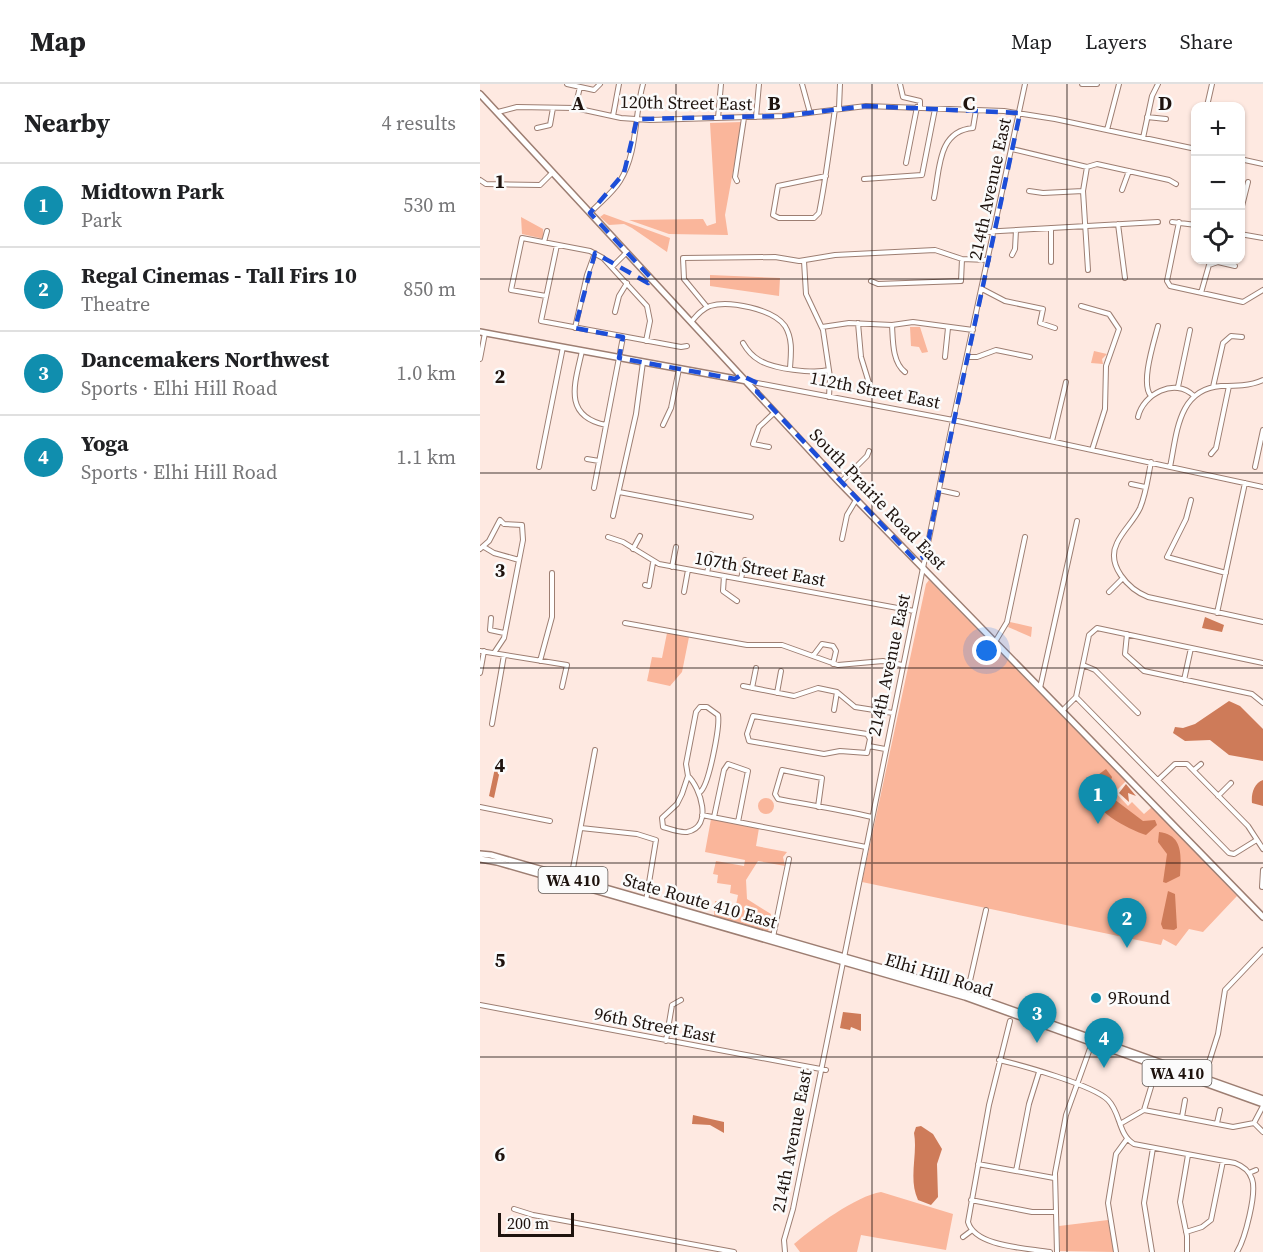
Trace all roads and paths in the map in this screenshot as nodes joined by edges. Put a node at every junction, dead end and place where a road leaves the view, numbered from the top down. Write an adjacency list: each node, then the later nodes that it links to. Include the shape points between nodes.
1 (567, 84): 16 (street)
2 (619, 84): 28 (street)
3 (643, 84): 33 (street)
4 (721, 84): 31 (street)
5 (759, 84): 29 (street)
6 (802, 84): 26 (street)
7 (840, 84): 22 (street)
8 (900, 84): 19 (street, via 904,99 920,101)
9 (1025, 84): 27 (street, 214th Avenue East)
10 (1082, 84): 11 (street)
11 (1097, 84)
12 (1119, 84): 36 (street)
13 (1158, 84): 30 (street)
14 (1212, 84): 18 (street)
15 (599, 86): 16 (street)
16 (580, 87): 21 (street)
17 (480, 94): 25 (main road, South Prairie Road East)
18 (1208, 102)
19 (918, 107): 22 (street, 120th Street East); 23 (street, 120th Street East); 41 (street)
20 (553, 108): 21 (street, 120th Street East); 25 (street, 120th Street East, via 517,107); 35 (street, via 550,125)
21 (575, 108): 28 (street, 120th Street East)
22 (837, 109): 26 (street, 120th Street East); 46 (street)
23 (935, 109): 24 (street, 120th Street East); 47 (street, via 922,175)
24 (976, 110): 27 (street, 120th Street East); 55 (street, via 973,128 955,132 944,148)
25 (497, 113): 45 (main road, South Prairie Road East)
26 (810, 113): 29 (street, 120th Street East)
27 (1020, 113): 36 (street, 120th Street East); 39 (street, 214th Avenue East)
28 (613, 116): 33 (street, 120th Street East)
29 (756, 117): 32 (street, 120th Street East)
30 (1147, 117): 34 (street); 37 (street)
31 (718, 118): 32 (street, 120th Street East); 33 (street, 120th Street East)
32 (744, 118): 49 (street)
33 (637, 119): 57 (street, via 624,174)
34 (1166, 119)
35 (537, 128)
36 (1107, 130): 37 (street, 120th Street East)
37 (1143, 138): 38 (street, 120th Street East)
38 (1191, 148)
39 (1012, 149): 43 (street); 67 (street, 214th Avenue East)
40 (1245, 160): 42 (street)
41 (906, 163)
42 (1263, 164)
43 (1087, 166): 44 (street, via 1097,164); 54 (street)
44 (1129, 171): 51 (street); 52 (street)
45 (552, 173): 48 (street, via 538,185 486,184); 57 (main road, South Prairie Road East)
46 (826, 176): 46 (street, via 778,186 774,216 817,217)
47 (864, 179)
48 (480, 180)
49 (737, 181)
50 (1248, 182): 56 (street)
51 (1176, 184)
52 (1122, 190)
53 (1029, 191): 54 (street)
54 (1083, 191): 63 (street)
55 (934, 198)
56 (1241, 210)
57 (590, 213): 73 (main road, South Prairie Road East)
58 (1158, 222): 61 (street)
59 (1172, 222): 60 (street)
60 (1179, 222): 62 (street); 88 (street, via 1168,284)
61 (1118, 224): 63 (street); 83 (street)
62 (1191, 224)
63 (1085, 226): 64 (street); 82 (street)
64 (1051, 228): 65 (street); 79 (street)
65 (1016, 230): 67 (street); 75 (street)
66 (547, 231): 71 (street)
67 (995, 231): 68 (street); 77 (street, 214th Avenue East)
68 (982, 232)
69 (1245, 235): 70 (street)
70 (1263, 238)
71 (544, 242): 72 (street); 89 (street, via 522,238 511,290)
72 (557, 245): 74 (street); 89 (street)
73 (627, 252): 81 (street); 93 (main road, South Prairie Road East)
74 (595, 253): 81 (street); 98 (street)
75 (1011, 255)
76 (962, 259): 77 (street); 78 (street, via 935,250 835,255); 84 (street, via 961,281)
77 (988, 260): 86 (street, 214th Avenue East)
78 (804, 261): 91 (street, via 776,257 682,259 684,279); 97 (street, via 806,294)
79 (1051, 262)
80 (1235, 266): 88 (street, via 1218,262 1209,265)
81 (612, 267): 85 (street)
82 (1088, 270)
83 (1125, 278)
84 (871, 281)
85 (627, 283): 92 (street); 106 (street, via 650,313)
86 (982, 289): 100 (street, via 1005,301 1042,309 1040,323); 101 (street, 214th Avenue East)
87 (1263, 290): 88 (street, via 1246,302)
88 (1201, 293)
89 (546, 296): 98 (street, via 541,321)
90 (1081, 306): 143 (street, via 1104,312 1118,323 1118,336 1106,366 1105,409)
91 (707, 307): 93 (street); 117 (street, via 721,304 768,312 782,323 790,341)
92 (615, 312)
93 (692, 321): 120 (main road, South Prairie Road East)
94 (858, 323): 95 (street); 97 (street); 126 (street, via 859,349)
95 (892, 325): 99 (street, via 913,322); 121 (street, via 895,355)
96 (1158, 326): 132 (street, via 1146,381)
97 (822, 327): 119 (street)
98 (575, 328): 104 (street)
99 (948, 328): 101 (street); 111 (street)
100 (1055, 328)
101 (973, 330): 112 (street, 214th Avenue East)
102 (1191, 330): 129 (street)
103 (483, 332): 109 (main road, 112th Street East); 115 (street)
104 (623, 337): 106 (street); 114 (street)
105 (1242, 337): 130 (street, via 1231,336 1223,342)
106 (646, 341): 108 (street)
107 (743, 343): 117 (street, via 757,360)
108 (687, 346)
109 (562, 347): 110 (main road, 112th Street East); 150 (street)
110 (582, 351): 114 (main road, 112th Street East); 138 (street, via 574,399 586,418)
111 (945, 357)
112 (967, 357): 113 (street, via 1000,350); 137 (street, 214th Avenue East)
113 (1030, 357)
114 (619, 358): 116 (main road, 112th Street East); 138 (street)
115 (480, 359)
116 (643, 362): 118 (main road, 112th Street East); 159 (street)
117 (790, 368): 119 (street)
118 (679, 369): 122 (main road, 112th Street East); 139 (street)
119 (829, 370): 134 (street)
120 (738, 372): 122 (main road); 124 (main road, South Prairie Road East)
121 (904, 372)
122 (735, 379): 124 (main road, 112th Street East)
123 (1263, 380): 128 (street)
124 (747, 381): 127 (street, 112th Street East); 131 (main road, South Prairie Road East)
125 (1066, 381): 141 (street)
126 (869, 383)
127 (762, 384): 131 (street); 134 (street, 112th Street East)
128 (1229, 386): 130 (street); 145 (street, via 1216,448)
129 (1178, 387): 132 (street); 133 (street)
130 (1213, 387): 133 (street)
131 (757, 392): 135 (main road, South Prairie Road East)
132 (1151, 396): 136 (street)
133 (1194, 396): 151 (street, via 1181,415)
134 (830, 397): 137 (street, 112th Street East)
135 (775, 412): 142 (street, via 759,427 753,444); 152 (main road, South Prairie Road East)
136 (1138, 417)
137 (953, 420): 141 (street, 112th Street East); 158 (street, 214th Avenue East)
138 (606, 425): 147 (street)
139 (663, 426)
140 (1263, 430): 149 (street)
141 (1052, 441): 143 (street, 112th Street East)
142 (769, 447)
143 (1092, 450): 148 (street, 112th Street East)
144 (869, 451): 152 (street)
145 (1211, 454)
146 (587, 459): 147 (street)
147 (599, 461): 157 (street)
148 (1151, 462): 151 (street, 112th Street East); 155 (street)
149 (1255, 466)
150 (539, 467)
151 (1170, 467): 153 (street, 112th Street East)
152 (840, 483): 161 (main road, South Prairie Road East)
153 (1245, 483): 156 (street, 112th Street East); 184 (street)
154 (1131, 484): 155 (street)
155 (1145, 487): 187 (street, via 1140,509 1115,549 1114,561)
156 (1263, 487)
157 (594, 488)
158 (939, 490): 160 (street); 174 (street, 214th Avenue East)
159 (619, 492): 163 (street); 164 (street)
160 (957, 494)
161 (856, 500): 169 (street, via 848,511); 177 (main road, South Prairie Road East)
162 (1191, 500): 184 (street, via 1186,519 1166,556)
163 (613, 516)
164 (751, 517)
165 (1077, 521): 219 (street)
166 (640, 536): 172 (street)
167 (608, 537): 172 (street, 107th Street East)
168 (1025, 537): 201 (street, via 1007,622)
169 (842, 539)
170 (676, 547): 179 (street)
171 (482, 548): 175 (street); 175 (street, via 500,520 504,524 522,525)
172 (633, 549): 178 (street, 107th Street East)
173 (711, 554): 183 (street)
174 (925, 556): 177 (street); 180 (street, 214th Avenue East)
175 (519, 560): 199 (street)
176 (746, 560): 188 (street)
177 (915, 561): 180 (main road, South Prairie Road East)
178 (653, 562): 179 (street, 107th Street East); 190 (street, via 649,586)
179 (672, 567): 181 (street, 107th Street East)
180 (923, 568): 186 (main road, South Prairie Road East); 189 (street, 214th Avenue East)
181 (688, 570): 183 (street, 107th Street East); 192 (street)
182 (552, 573): 207 (street, via 552,617)
183 (707, 573): 185 (street, 107th Street East)
184 (1226, 573): 195 (street)
185 (724, 576): 188 (street, 107th Street East); 193 (street, via 723,591)
186 (932, 577): 189 (street); 201 (main road, South Prairie Road East)
187 (1123, 578): 191 (street); 195 (street, via 1148,597)
188 (741, 579): 194 (street, 107th Street East)
189 (920, 581): 194 (street, 214th Avenue East)
190 (645, 585)
191 (1109, 591)
192 (684, 592)
193 (737, 601)
194 (914, 611): 210 (street, 214th Avenue East)
195 (1217, 612): 197 (street)
196 (491, 618): 199 (street, via 490,630)
197 (1263, 622)
198 (625, 623): 206 (street, via 747,645 779,644)
199 (504, 633): 204 (street, via 502,644)
200 (1127, 634): 202 (street); 211 (street, via 1094,630 1088,639); 215 (street, via 1125,652 1142,670)
201 (995, 642): 219 (main road, South Prairie Road East)
202 (1191, 648): 208 (street); 215 (street)
203 (482, 651): 204 (street); 214 (street)
204 (494, 653): 205 (street)
205 (504, 655): 207 (street); 228 (street)
206 (813, 656): 209 (street); 209 (street, via 822,644 833,646)
207 (540, 661): 217 (street, via 567,666)
208 (1263, 663)
209 (833, 664): 210 (street)
210 (903, 665): 226 (street, 214th Avenue East)
211 (1083, 665): 222 (street); 227 (street, via 1095,670)
212 (756, 668): 218 (street)
213 (781, 671): 221 (street)
214 (480, 673)
215 (1184, 680): 223 (street, via 1254,695)
216 (743, 686): 218 (street)
217 (562, 687)
218 (752, 688): 221 (street)
219 (1040, 688): 225 (main road, South Prairie Road East)
220 (837, 692): 221 (street, via 815,688 796,695); 224 (street); 226 (street, via 855,707)
221 (777, 693)
222 (1076, 697): 225 (street); 235 (street)
223 (1263, 703)
224 (834, 710)
225 (1062, 711): 258 (main road, South Prairie Road East)
226 (893, 713): 230 (street, 214th Avenue East)
227 (1138, 713)
228 (492, 724)
229 (869, 746): 229 (street, via 866,754 840,751 827,755 747,739 753,716 867,734); 230 (street)
230 (885, 749): 243 (street, 214th Avenue East)
231 (595, 750): 246 (street)
232 (1200, 764): 233 (street)
233 (1194, 770): 235 (street, via 1178,763); 238 (street)
234 (688, 776): 237 (street); 237 (street, via 686,764 696,712 703,706 716,713 719,720 704,789); 241 (street, via 681,798 664,815 661,825 691,831)
235 (1158, 780): 247 (street, via 1232,854)
236 (1231, 783): 238 (street)
237 (700, 792): 241 (street)
238 (1218, 796): 247 (street, via 1248,826)
239 (480, 807): 244 (street)
240 (818, 807): 240 (street, via 822,778 782,770 776,797); 243 (street)
241 (702, 815): 242 (street)
242 (714, 817): 245 (street); 245 (street, via 725,766 746,768)
243 (872, 817): 248 (street, 214th Avenue East)
244 (550, 821)
245 (738, 822): 248 (street)
246 (581, 828): 254 (street); 256 (street, via 656,840)
247 (1256, 841): 249 (street)
248 (866, 847): 261 (street, 214th Avenue East)
249 (1263, 849)
250 (480, 854): 254 (main road, State Route 410 East / WA 410)
251 (789, 859): 259 (street)
252 (480, 860): 256 (main road, State Route 410 East / WA 410)
253 (1263, 870): 255 (street)
254 (571, 880): 256 (main road, State Route 410 East / WA 410)
255 (1262, 887)
256 (645, 903): 259 (main road, State Route 410 East / WA 410); 261 (main road, State Route 410 East / WA 410)
257 (986, 910): 262 (street)
258 (1263, 917)
259 (773, 938): 261 (main road, State Route 410 East / WA 410)
260 (1263, 950): 273 (street, via 1225,990 1218,1034)
261 (843, 960): 262 (main road, Elhi Hill Road / WA 410); 265 (main road, Elhi Hill Road / WA 410); 271 (street, 214th Avenue East)
262 (967, 994): 269 (main road, Elhi Hill Road / WA 410)
263 (681, 1000): 268 (street, via 672,1005)
264 (480, 1005): 268 (street, 96th Street East)
265 (1005, 1012): 266 (main road, Elhi Hill Road / WA 410); 267 (street)
266 (1017, 1016): 267 (street); 269 (main road, Elhi Hill Road / WA 410)
267 (1010, 1021): 270 (street)
268 (666, 1041): 271 (street, 96th Street East)
269 (1092, 1041): 273 (main road, Elhi Hill Road / WA 410); 274 (street)
270 (999, 1060): 272 (street); 290 (street)
271 (823, 1070): 301 (street, 214th Avenue East)
272 (1040, 1072): 274 (street); 292 (street, via 1029,1101)
273 (1203, 1080): 276 (main road, Elhi Hill Road / WA 410); 278 (main road, Elhi Hill Road / WA 410)
274 (1076, 1086): 283 (street, via 1108,1100); 294 (street, via 1066,1114)
275 (1151, 1087): 279 (street)
276 (1263, 1099)
277 (1185, 1100): 281 (street)
278 (1263, 1105): 282 (street)
279 (1144, 1110): 281 (street); 283 (street)
280 (1220, 1110): 284 (street)
281 (1182, 1117): 284 (street)
282 (1254, 1123): 284 (street, via 1240,1128); 285 (street)
283 (1120, 1124): 286 (street)
284 (1217, 1124)
285 (1263, 1132)
286 (1127, 1139): 287 (street); 305 (street, via 1116,1154 1108,1203)
287 (1153, 1148): 288 (street); 306 (street, via 1144,1203)
288 (1188, 1155): 289 (street); 299 (street, via 1180,1203)
289 (1223, 1161): 293 (street, via 1239,1164); 299 (street, via 1211,1220)
290 (978, 1164): 292 (street); 295 (street)
291 (1256, 1170): 293 (street)
292 (1016, 1171): 294 (street)
293 (1249, 1173): 308 (street, via 1253,1188 1245,1235)
294 (1054, 1178): 297 (street)
295 (970, 1200): 297 (street, via 1032,1212); 298 (street, via 968,1216)
296 (514, 1209): 302 (street)
297 (1056, 1212): 304 (street)
298 (972, 1231): 300 (street); 303 (street, via 984,1240)
299 (1186, 1232): 307 (street)
300 (963, 1237)
301 (783, 1251)
302 (734, 1252)
303 (1050, 1252)
304 (1057, 1252)
305 (1116, 1252)
306 (1152, 1252)
307 (1187, 1252)
308 (1237, 1252)

